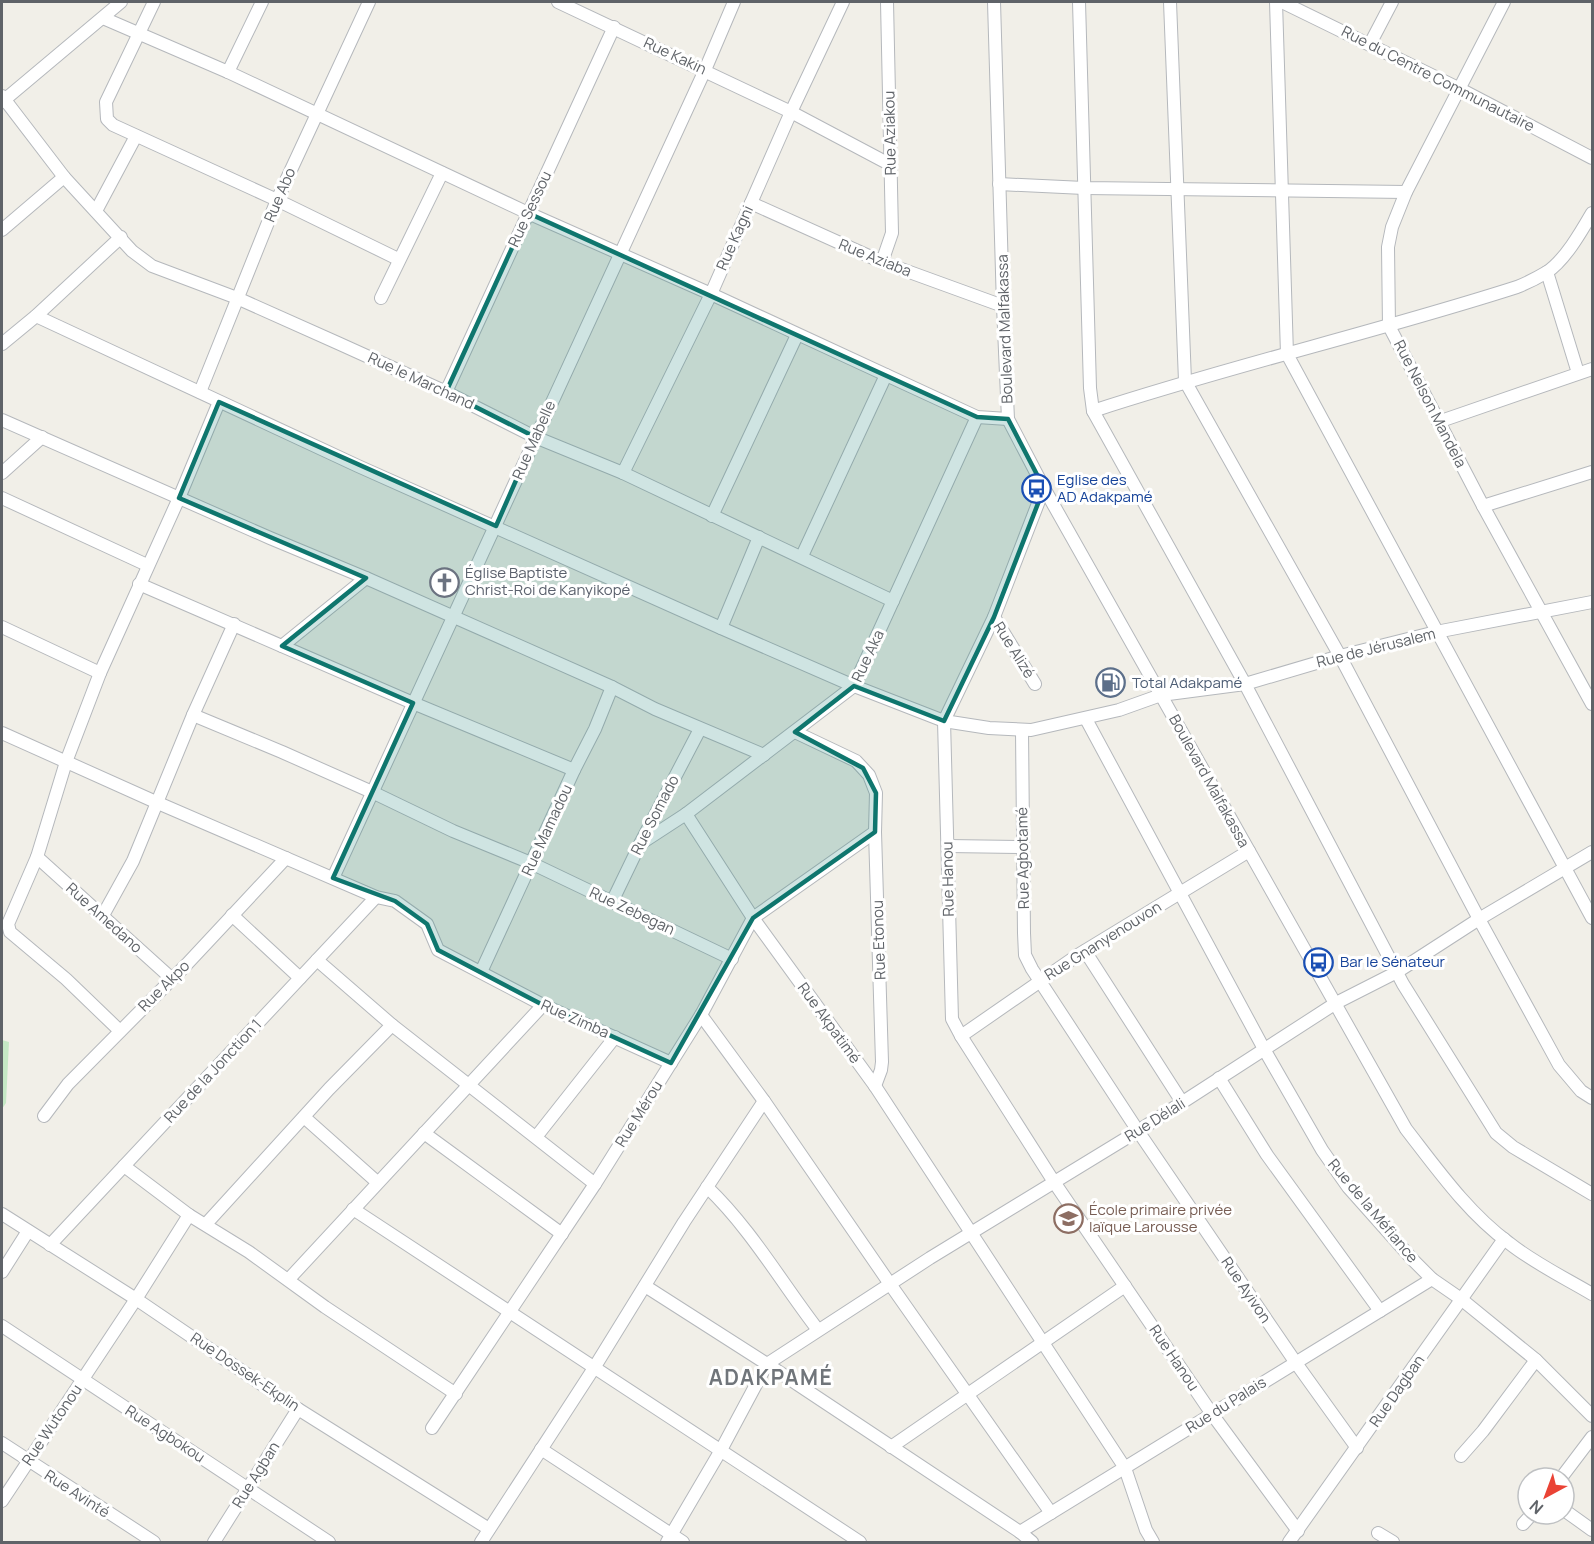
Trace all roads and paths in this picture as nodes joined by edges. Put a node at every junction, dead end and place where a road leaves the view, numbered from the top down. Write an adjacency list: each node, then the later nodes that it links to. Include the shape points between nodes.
1 (121, 2): 16 (street)
2 (154, 2): 18 (street)
3 (262, 2): 21 (street)
4 (369, 2): 24 (street, Rue Abo)
5 (558, 2): 17 (street, Rue Kakin)
6 (734, 2): 20 (street, Rue Mabelle)
7 (843, 2): 25 (street, Rue Kagni)
8 (887, 2): 28 (street, Rue Aziakou)
9 (994, 2): 31 (street, Boulevard Malfakassa)
10 (1079, 2): 32 (street)
11 (1170, 2): 33 (street)
12 (1276, 2): 34 (street)
13 (1282, 2): 19 (street, Rue du Centre Communautaire)
14 (1392, 2): 19 (street)
15 (1504, 2): 22 (street, Rue Nelson Mandela)
16 (103, 18): 18 (street); 23 (street)
17 (614, 27): 20 (street, Rue Kakin); 39 (street, Rue Sessou)
18 (139, 33): 21 (street); 26 (street, via 106,102 107,119)
19 (1370, 44): 22 (street, Rue du Centre Communautaire)
20 (705, 70): 25 (street, Rue Kakin); 43 (street, Rue Mabelle)
21 (228, 72): 24 (street)
22 (1460, 89): 27 (street, Rue du Centre Communautaire); 35 (street, Rue Nelson Mandela)
23 (2, 100): 30 (street, Rue le Marchand)
24 (316, 112): 29 (street); 36 (street, Rue Abo)
25 (791, 112): 28 (street, Rue Kakin); 37 (street, Rue Kagni)
26 (136, 136): 36 (street); 38 (street)
27 (1593, 158)
28 (891, 165): 45 (street, Rue Aziakou, via 892,233)
29 (442, 173): 39 (street); 44 (street)
30 (64, 177): 38 (street, Rue le Marchand); 41 (street)
31 (999, 184): 32 (street); 50 (street, Boulevard Malfakassa)
32 (1084, 188): 33 (street); 63 (street)
33 (1178, 189): 34 (street); 59 (street)
34 (1281, 189): 35 (street); 55 (street)
35 (1406, 192): 52 (street, Rue Nelson Mandela, via 1389,237)
36 (277, 200): 44 (street); 48 (street, Rue Abo)
37 (751, 203): 45 (street, Rue Aziaba); 47 (street, Rue Kagni)
38 (96, 211): 42 (street, Rue le Marchand)
39 (528, 213): 43 (street); 61 (street, Rue Sessou)
40 (1593, 213): 46 (street)
41 (2, 230)
42 (121, 237): 48 (street, Rue le Marchand, via 138,258 152,266); 51 (street)
43 (620, 252): 47 (street); 69 (street, Rue Mabelle)
44 (398, 260): 49 (street)
45 (882, 262): 50 (street, Rue Aziaba)
46 (1547, 272): 52 (street, via 1517,287); 57 (street)
47 (711, 294): 53 (street); 72 (street, Rue Kagni)
48 (237, 298): 60 (street, Rue Abo); 61 (street, Rue le Marchand)
49 (381, 298)
50 (1003, 306): 65 (street, Boulevard Malfakassa)
51 (36, 316): 54 (street); 60 (street, Rue de Jérusalem)
52 (1389, 326): 55 (street); 67 (street, Rue Nelson Mandela)
53 (797, 335): 58 (street); 77 (street)
54 (2, 344)
55 (1287, 354): 59 (street); 92 (street)
56 (1593, 369): 57 (street)
57 (1578, 373): 67 (street)
58 (886, 375): 64 (street); 80 (street)
59 (1185, 381): 63 (street); 94 (street)
60 (200, 392): 62 (street, Rue de Jérusalem)
61 (446, 392): 69 (street, Rue le Marchand)
62 (219, 402): 75 (street); 78 (street, Rue de Jérusalem)
63 (1093, 411): 97 (street)
64 (977, 417): 65 (street); 84 (street, Rue Aka)
65 (1008, 419): 73 (street, Boulevard Malfakassa)
66 (2, 420): 68 (street)
67 (1438, 422): 76 (street, Rue Nelson Mandela)
68 (42, 437): 71 (street); 75 (street)
69 (535, 437): 72 (street, Rue le Marchand); 78 (street, Rue Mabelle)
70 (1593, 472): 76 (street)
71 (2, 473)
72 (623, 473): 77 (street, Rue le Marchand)
73 (1044, 488): 88 (street); 100 (street, Boulevard Malfakassa)
74 (2, 498): 81 (street)
75 (179, 498): 81 (street); 82 (street)
76 (1483, 506): 86 (street, Rue Nelson Mandela)
77 (712, 516): 79 (street, Rue le Marchand)
78 (496, 526): 87 (street, Rue Mabelle); 91 (street, Rue de Jérusalem)
79 (759, 537): 80 (street, Rue le Marchand); 91 (street)
80 (802, 556): 84 (street, Rue le Marchand)
81 (147, 565): 83 (street)
82 (366, 578): 87 (street); 93 (street)
83 (139, 584): 89 (street); 95 (street)
84 (893, 601): 98 (street, Rue Aka)
85 (1593, 602): 86 (street, Rue de Jérusalem)
86 (1540, 611): 92 (street, Rue de Jérusalem); 102 (street, Rue Nelson Mandela)
87 (453, 616): 99 (street); 101 (street, Rue Mabelle)
88 (994, 617): 96 (street, Rue Alizé); 105 (street)
89 (234, 624): 93 (street); 103 (street)
90 (2, 627): 95 (street)
91 (721, 628): 98 (street, Rue de Jérusalem)
92 (1436, 632): 94 (street, Rue de Jérusalem); 125 (street)
93 (282, 646): 101 (street)
94 (1340, 656): 97 (street, Rue de Jérusalem); 134 (street)
95 (100, 673): 111 (street)
96 (1035, 684)
97 (1245, 684): 100 (street, Rue de Jérusalem); 139 (street)
98 (854, 686): 105 (street, Rue de Jérusalem); 108 (street, Rue Aka)
99 (612, 687): 106 (street); 112 (street, Rue Mamadou)
100 (1161, 695): 104 (street, Rue de Jérusalem); 120 (street, Boulevard Malfakassa)
101 (413, 704): 112 (street); 113 (street, Rue Mabelle)
102 (1593, 704)
103 (193, 715): 113 (street, Rue Zebegan); 114 (street)
104 (1086, 719): 107 (street, Rue de Jérusalem); 127 (street, Rue de la Méfiance)
105 (944, 721): 107 (street, Rue de Jérusalem); 118 (street, Rue Hanou)
106 (700, 729): 110 (street); 117 (street, Rue Somado)
107 (1022, 731): 119 (street, Rue Agbotamé)
108 (795, 732): 110 (street, Rue Aka); 116 (street, Rue Etonou, via 856,761 869,775 876,793)
109 (2, 733): 111 (street, Rue Zimba)
110 (764, 754): 115 (street, Rue Aka)
111 (66, 762): 114 (street, Rue Zimba); 122 (street)
112 (574, 770): 124 (street, Rue Mamadou)
113 (372, 792): 124 (street, Rue Zebegan); 126 (street, Rue Mabelle)
114 (158, 803): 123 (street, Rue Zimba); 131 (street, via 133,861)
115 (686, 814): 117 (street, Rue Aka); 132 (street, Rue Akpatimé)
116 (875, 832): 132 (street, Rue Mérou); 154 (street, Rue Etonou, via 882,1062)
117 (640, 844): 129 (street, Rue Somado)
118 (948, 846): 119 (street); 148 (street, Rue Hanou, via 952,1015)
119 (1023, 847): 142 (street, Rue Agbotamé, via 1025,955)
120 (1249, 851): 127 (street, Rue Gnanyenouvon); 143 (street, Boulevard Malfakassa)
121 (1593, 852): 125 (street, Rue Délali)
122 (37, 857): 131 (street, Rue Amedano); 147 (street, via 8,924 10,932)
123 (286, 858): 126 (street, Rue Zimba); 130 (street, Rue Akpo)
124 (531, 863): 129 (street, Rue Zebegan); 138 (street, Rue Mamadou)
125 (1564, 868): 133 (street); 134 (street, Rue Délali)
126 (333, 878): 128 (street, Rue Zimba)
127 (1179, 893): 135 (street, Rue Gnanyenouvon); 150 (street, Rue de la Méfiance)
128 (376, 897): 137 (street, Rue de la Jonction 1); 138 (street, Rue Zimba, via 395,901 427,924 438,950)
129 (612, 902): 136 (street, Rue Zebegan)
130 (232, 915): 140 (street, Rue Akpo); 141 (street)
131 (102, 917): 140 (street, Rue Amedano)
132 (753, 918): 136 (street, Rue Mérou); 154 (street, Rue Akpatimé)
133 (1593, 918)
134 (1479, 919): 139 (street, Rue Délali); 155 (street, via 1559,1065 1581,1091)
135 (1085, 951): 142 (street, Rue Gnanyenouvon); 157 (street)
136 (732, 959): 145 (street, Rue Mérou)
137 (317, 960): 141 (street, Rue de la Jonction 1); 146 (street)
138 (482, 972): 144 (street, Rue Zimba)
139 (1396, 972): 143 (street, Rue Délali); 168 (street, via 1496,1133)
140 (171, 978): 147 (street, Rue Akpo)
141 (300, 978): 163 (street, Rue de la Jonction 1)
142 (1040, 982): 148 (street, Rue Gnanyenouvon); 160 (street, Rue Agbotamé)
143 (1336, 1003): 150 (street, Rue Délali); 176 (street, Boulevard Malfakassa, via 1406,1129 1438,1172)
144 (543, 1005): 149 (street, Rue Zimba); 153 (street)
145 (701, 1015): 151 (street, Rue Mérou); 156 (street)
146 (392, 1025): 153 (street); 159 (street)
147 (120, 1031): 158 (street, Rue Akpo, via 68,1084)
148 (961, 1036): 165 (street, Rue Hanou)
149 (615, 1037): 151 (street, Rue Zimba); 162 (street)
150 (1264, 1049): 152 (street, Rue Délali); 180 (street, Rue de la Méfiance, via 1348,1187)
151 (671, 1063): 166 (street, Rue Mérou)
152 (1219, 1078): 157 (street, Rue Délali); 187 (street, via 1267,1155)
153 (468, 1085): 161 (street); 162 (street)
154 (875, 1086): 174 (street, Rue Akpatimé)
155 (1593, 1098)
156 (764, 1101): 167 (street); 181 (street)
157 (1182, 1102): 160 (street, Rue Délali)
158 (44, 1116)
159 (304, 1117): 164 (street); 172 (street)
160 (1138, 1131): 165 (street, Rue Délali); 193 (street, Rue Ayivon)
161 (424, 1133): 164 (street); 175 (street)
162 (536, 1137): 166 (street)
163 (124, 1166): 171 (street); 177 (street, Rue de la Jonction 1)
164 (377, 1182): 169 (street)
165 (1054, 1182): 174 (street, Rue Délali); 183 (street, Rue Hanou)
166 (595, 1184): 175 (street, Rue Mérou)
167 (707, 1187): 182 (street); 190 (street, via 762,1251)
168 (1593, 1194)
169 (353, 1209): 179 (street); 188 (street)
170 (2, 1214): 173 (street, Rue Dossek-Ekplin)
171 (189, 1215): 172 (street); 185 (street, Rue Wutonou)
172 (206, 1224): 179 (street)
173 (28, 1231): 177 (street, Rue Dossek-Ekplin); 178 (street)
174 (972, 1233): 181 (street, Rue Délali); 191 (street, Rue Akpatimé)
175 (562, 1234): 188 (street, Rue Mérou)
176 (1504, 1239): 184 (street, Boulevard Malfakassa); 186 (street, Rue Dagban)
177 (50, 1245): 185 (street, Rue Dossek-Ekplin)
178 (2, 1272)
179 (289, 1279): 197 (street, via 324,1307)
180 (1432, 1279): 186 (street, Rue de la Méfiance); 187 (street, Rue du Palais)
181 (890, 1284): 190 (street, Rue Délali); 198 (street)
182 (645, 1286): 194 (street); 195 (street)
183 (1125, 1286): 191 (street); 200 (street, Rue Hanou)
184 (1593, 1294)
185 (136, 1299): 196 (street, Rue Wutonou); 199 (street, Rue Dossek-Ekplin)
186 (1461, 1299): 192 (street, Rue de la Méfiance); 206 (street, Rue Dagban)
187 (1380, 1311): 193 (street, Rue du Palais)
188 (510, 1312): 195 (street); 197 (street, Rue Mérou)
189 (2, 1326): 196 (street, Rue Agbokou)
190 (818, 1330): 194 (street, Rue Délali)
191 (1043, 1342): 198 (street); 212 (street, Rue Akpatimé)
192 (1536, 1360): 201 (street, Rue de la Méfiance); 209 (street)
193 (1296, 1362): 200 (street, Rue du Palais); 206 (street, Rue Ayivon)
194 (767, 1364): 205 (street); 208 (street)
195 (594, 1368): 207 (street); 208 (street)
196 (82, 1379): 210 (street, Rue Wutonou); 213 (street, Rue Agbokou)
197 (456, 1394): 202 (street, Rue Mérou)
198 (967, 1394): 205 (street); 215 (street)
199 (298, 1409): 213 (street, Rue Agban); 217 (street, Rue Dossek-Ekplin)
200 (1212, 1414): 212 (street, Rue du Palais); 219 (street, Rue Hanou)
201 (1593, 1416)
202 (432, 1428)
203 (1593, 1437): 211 (street)
204 (2, 1443): 210 (street, Rue Avinté)
205 (891, 1447): 220 (street)
206 (1357, 1448): 219 (street, Rue Dagban)
207 (541, 1449): 217 (street); 222 (street)
208 (721, 1450): 222 (street); 228 (street)
209 (1461, 1456)
210 (27, 1461): 214 (street, Rue Wutonou); 223 (street, Rue Avinté)
211 (1571, 1466)
212 (1125, 1468): 215 (street, Rue du Palais); 230 (street, Rue Akpatimé)
213 (247, 1488): 224 (street, Rue Agban); 225 (street, Rue Agbokou)
214 (2, 1501)
215 (1051, 1513): 220 (street, Rue du Palais)
216 (1576, 1518): 218 (street)
217 (489, 1529): 226 (street)
218 (1593, 1530)
219 (1298, 1531): 231 (street, Rue Dagban)
220 (1020, 1532): 229 (street)
221 (1378, 1533): 232 (street)
222 (669, 1539): 227 (street)
223 (154, 1542)
224 (214, 1542)
225 (329, 1542)
226 (481, 1542)
227 (683, 1542)
228 (860, 1542)
229 (1032, 1542)
230 (1152, 1542)
231 (1290, 1542)
232 (1393, 1542)

